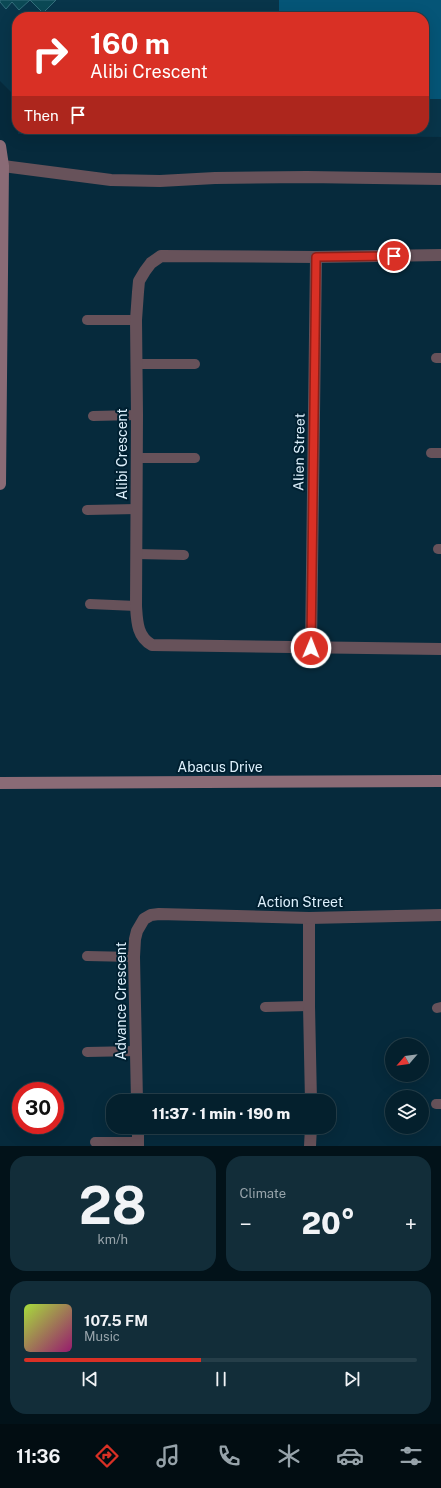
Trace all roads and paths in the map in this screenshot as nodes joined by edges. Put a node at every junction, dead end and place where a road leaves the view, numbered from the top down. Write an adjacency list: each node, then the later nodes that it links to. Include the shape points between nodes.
1 (0, 146): 2 (street)
2 (3, 166): 3 (street, via 111,180); 14 (street)
3 (441, 178)
4 (441, 255): 5 (street, Alibi Crescent)
5 (316, 257): 7 (street, Alibi Crescent, via 161,256 151,263 140,281); 21 (street, Alien Street)
6 (87, 320): 7 (lane)
7 (136, 320): 8 (street, Alibi Crescent)
8 (137, 364): 9 (lane); 10 (street, Alibi Crescent)
9 (195, 364)
10 (138, 415): 11 (lane); 12 (street, Alibi Crescent)
11 (93, 416)
12 (137, 458): 13 (lane); 15 (street, Alibi Crescent)
13 (195, 458)
14 (0, 484)
15 (137, 509): 16 (lane); 17 (street, Alibi Crescent)
16 (87, 510)
17 (136, 554): 18 (lane); 20 (street, Alibi Crescent)
18 (184, 555)
19 (90, 604): 20 (lane)
20 (136, 606): 21 (street, Alibi Crescent, via 139,629 152,645)
21 (311, 648): 22 (street, Alibi Crescent)
22 (441, 649)
23 (441, 781): 24 (street, Abacus Drive)
24 (0, 783)
25 (159, 914): 27 (street, Action Street); 29 (street, Advance Crescent, via 150,915 140,925)
26 (441, 915): 27 (street, Action Street)
27 (310, 918): 30 (street)
28 (87, 956): 29 (lane)
29 (134, 957): 32 (street, Advance Crescent)
30 (309, 1006): 31 (lane); 35 (street)
31 (265, 1007)
32 (136, 1051): 33 (lane); 34 (street, Advance Crescent)
33 (87, 1052)
34 (137, 1094)
35 (311, 1094)
36 (311, 1134): 39 (street)
37 (95, 1142): 38 (lane)
38 (138, 1144)
39 (310, 1146)

